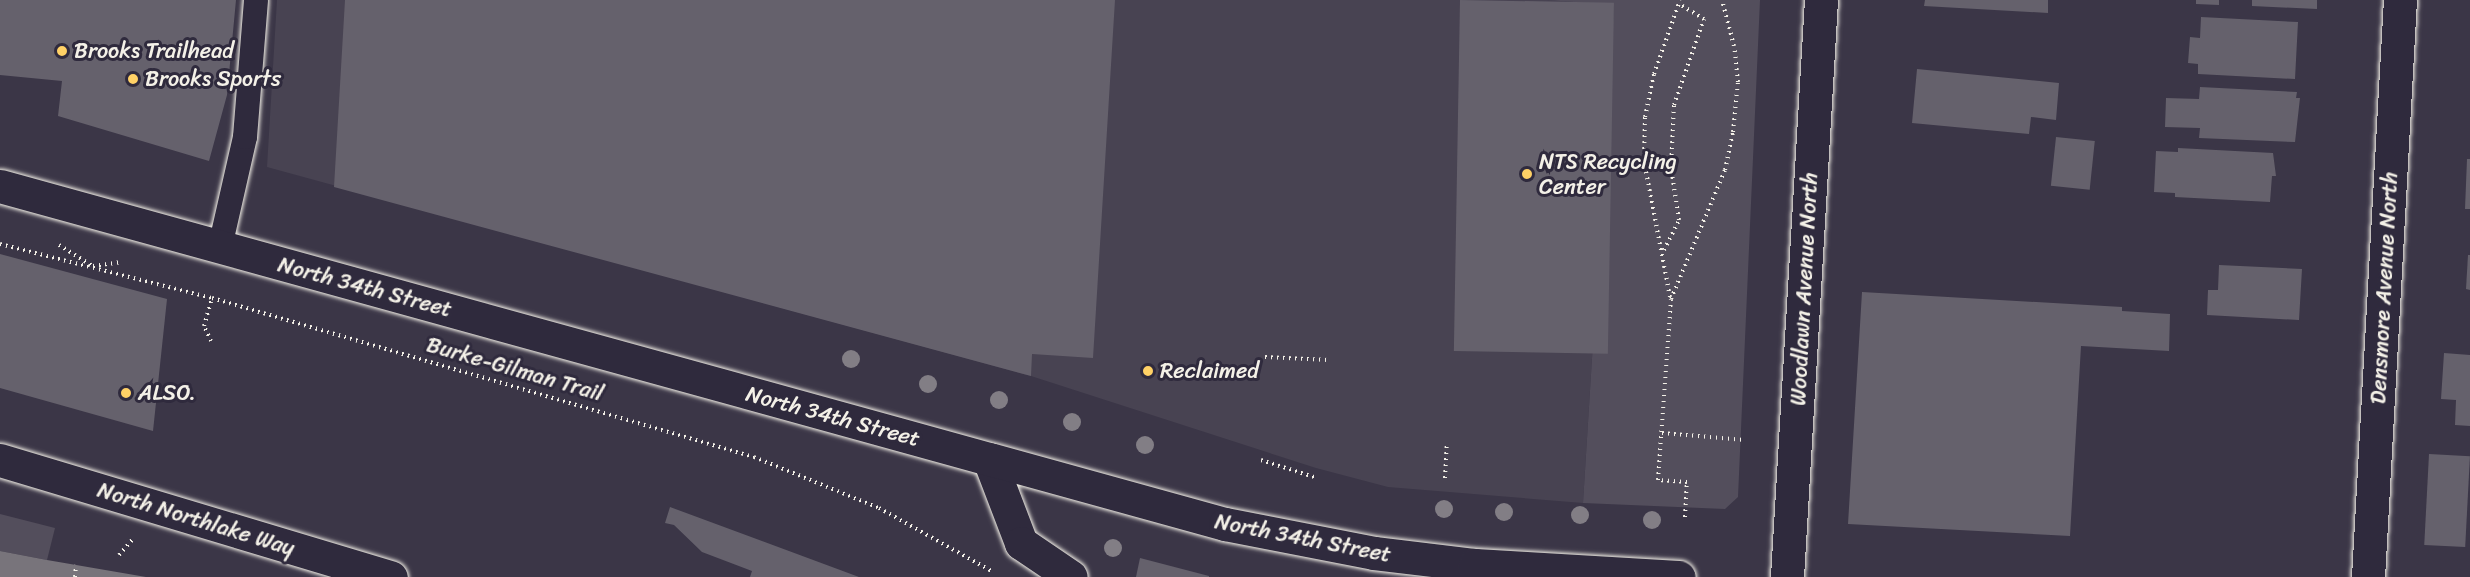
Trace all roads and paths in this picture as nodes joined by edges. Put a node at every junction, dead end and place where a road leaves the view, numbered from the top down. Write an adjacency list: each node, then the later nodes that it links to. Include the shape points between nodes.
1 (256, 0): 8 (lane, via 245,137)
2 (1722, 0): 11 (path, via 1738,82 1733,132 1725,170)
3 (1821, 0): 32 (street, Woodlawn Avenue North)
4 (2400, 0): 33 (street, Densmore Avenue North)
5 (1680, 2): 9 (path, via 1654,74 1645,117 1644,161); 9 (path, via 1704,19 1674,105 1671,167 1679,220)
6 (0, 186): 8 (street, North 34th Street)
7 (0, 243): 10 (path, Burke-Gilman Trail)
8 (220, 247): 18 (street, North 34th Street)
9 (1663, 251): 11 (path)
10 (212, 298): 12 (path, via 204,326); 29 (path, Burke-Gilman Trail, via 754,457 879,508)
11 (1671, 299): 15 (path)
12 (211, 341)
13 (1265, 357): 14 (path)
14 (1328, 360)
15 (1662, 433): 16 (path); 23 (path, via 1658,480 1687,482)
16 (1745, 440)
17 (1447, 442): 22 (path)
18 (989, 459): 30 (street, via 1021,543); 31 (street, North 34th Street, via 1225,524 1348,550 1475,565)
19 (0, 460): 28 (street, North Northlake Way)
20 (1261, 460): 21 (path)
21 (1314, 477)
22 (1445, 478)
23 (1685, 516)
24 (132, 540): 25 (path)
25 (119, 555)
26 (76, 565): 27 (path)
27 (75, 577)
28 (392, 577)
29 (1001, 577)
30 (1071, 577)
31 (1679, 577)
32 (1787, 577)
33 (2368, 577)

